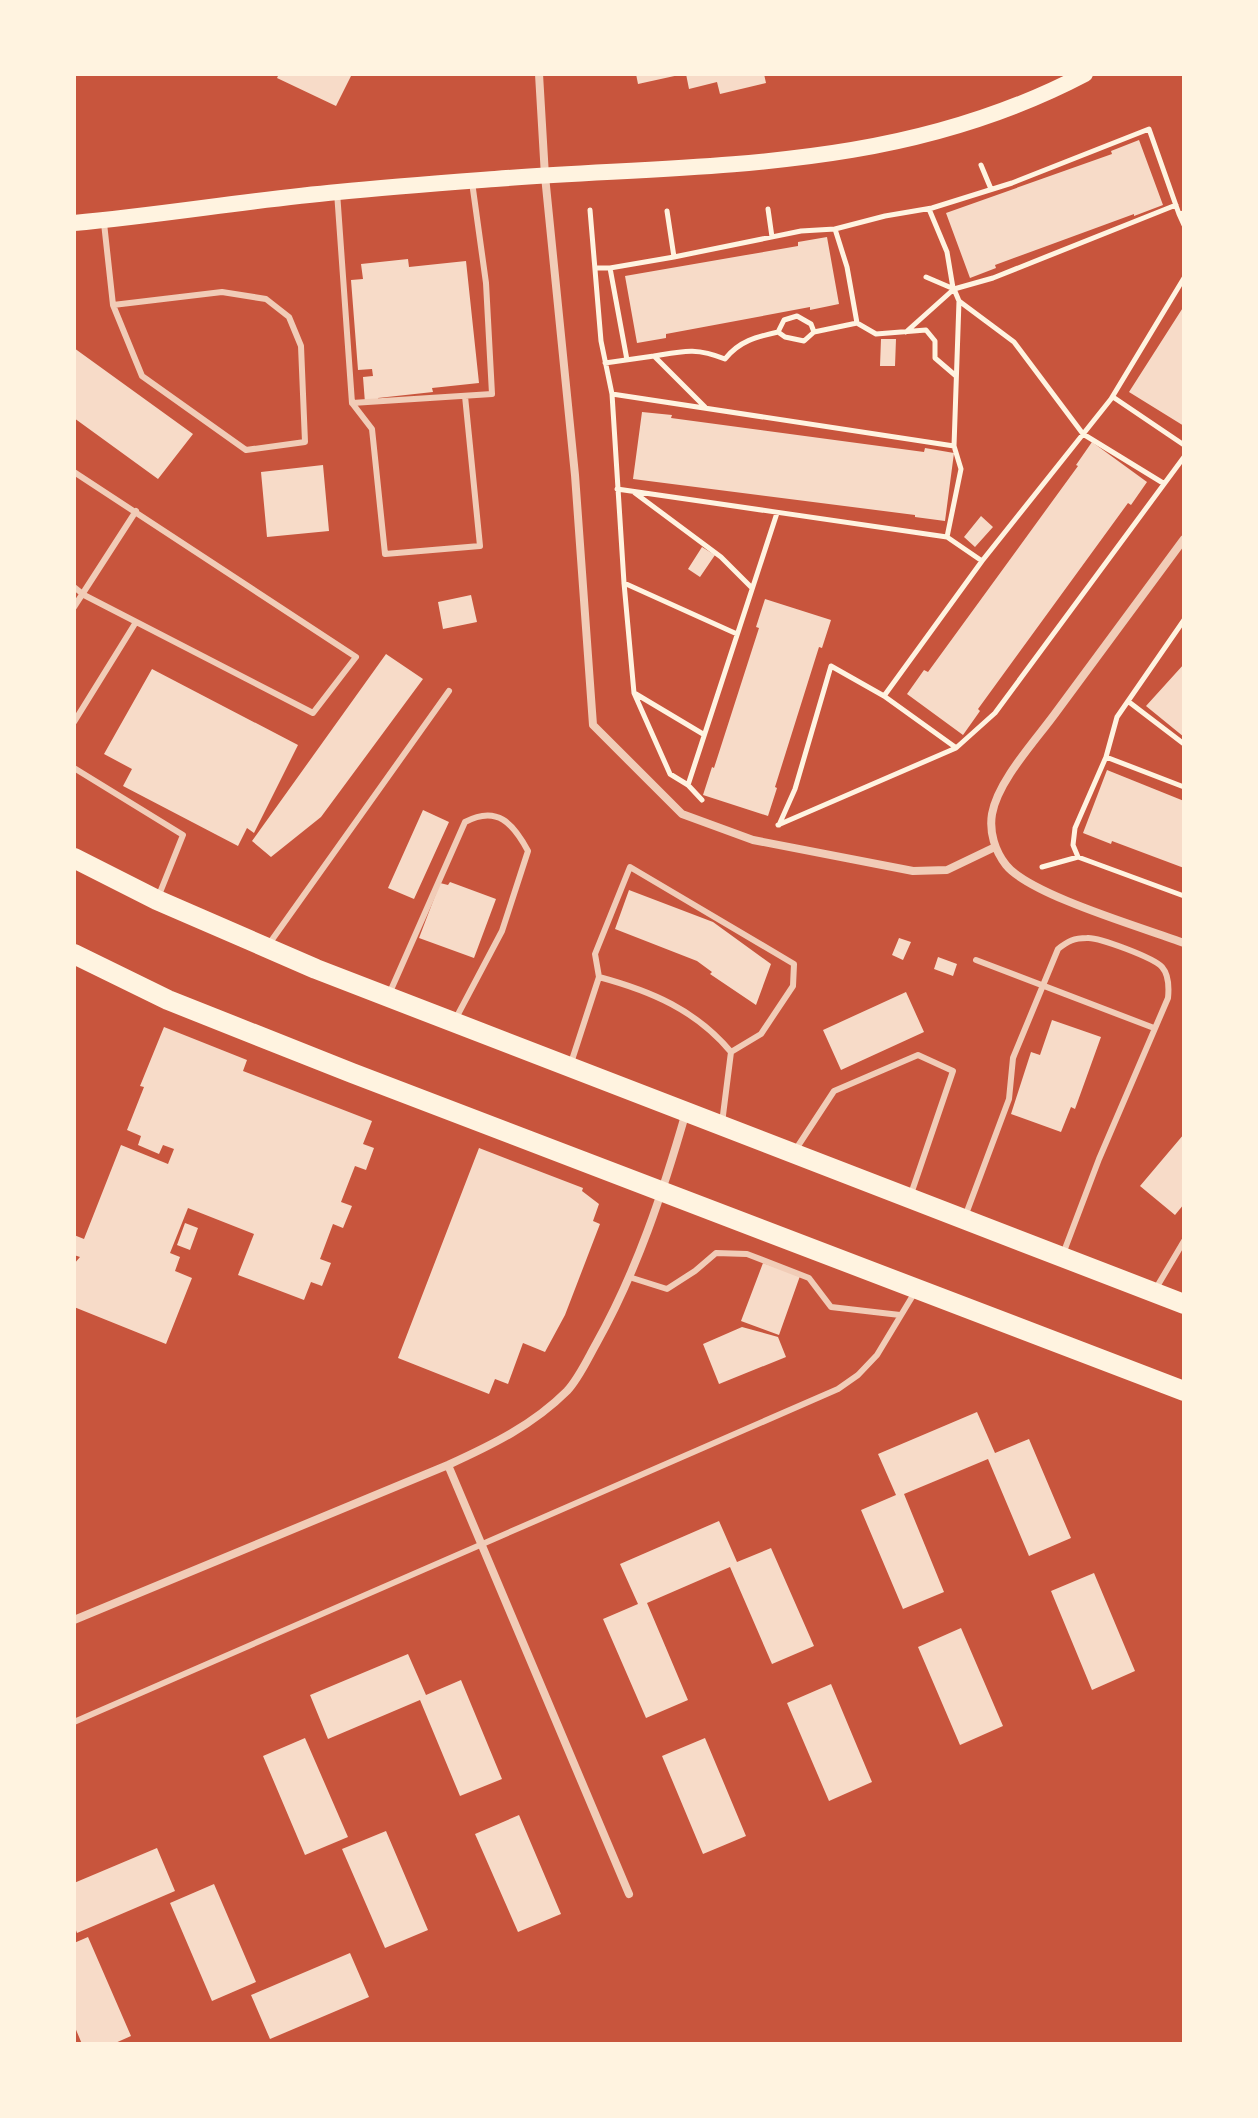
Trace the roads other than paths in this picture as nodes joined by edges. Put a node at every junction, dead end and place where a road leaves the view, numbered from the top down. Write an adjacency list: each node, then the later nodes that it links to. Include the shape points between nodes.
1 (539, 74): 3 (street)
2 (1085, 74): 3 (main road, via 997,114 892,145 770,163)
3 (545, 176): 4 (main road); 21 (street, via 593,725 682,814 753,840 913,871 947,870)
4 (472, 181): 5 (main road); 9 (lane, via 486,283 492,394)
5 (337, 192): 6 (main road); 10 (lane)
6 (103, 220): 7 (main road); 8 (lane)
7 (74, 223)
8 (113, 305): 8 (lane, via 222,292 266,299 289,317 301,346 305,442 246,450 142,376)
9 (465, 396): 10 (lane); 10 (lane, via 480,546 385,554 372,429)
10 (352, 403)
11 (74, 472): 12 (lane)
12 (136, 511): 15 (lane); 17 (lane, via 356,657 313,713)
13 (1184, 539): 21 (street, via 1014,769 992,812)
14 (74, 587): 15 (lane)
15 (84, 595): 16 (lane); 17 (lane)
16 (74, 607)
17 (136, 622): 19 (lane)
18 (449, 691): 25 (lane)
19 (74, 722)
20 (74, 768): 23 (lane, via 183,835)
21 (995, 847): 24 (street, via 1007,867 1052,895)
22 (74, 858): 23 (main road)
23 (157, 900): 25 (main road)
24 (1184, 943)
25 (267, 947): 30 (main road)
26 (74, 954): 38 (main road, via 168,1000)
27 (976, 960): 29 (lane)
28 (599, 977): 33 (lane, via 643,989 693,1014); 33 (lane, via 595,954 630,867 794,964 793,986 761,1034); 34 (lane)
29 (1045, 987): 32 (lane); 32 (lane, via 1058,949 1068,940 1091,937 1145,957 1162,967 1170,986); 40 (lane, via 1013,1058 1009,1099)
30 (388, 997): 31 (main road); 31 (lane, via 465,822 481,814 499,817 517,830 528,851 502,931)
31 (454, 1023): 34 (main road)
32 (1154, 1028): 42 (lane)
33 (731, 1052): 36 (lane)
34 (570, 1066): 35 (main road)
35 (686, 1111): 36 (main road); 38 (street)
36 (722, 1125): 37 (main road)
37 (794, 1152): 39 (main road); 39 (lane, via 834,1091 918,1055 953,1071)
38 (663, 1193): 43 (street); 44 (main road)
39 (910, 1197): 40 (main road)
40 (964, 1219): 42 (main road)
41 (1184, 1241): 45 (lane)
42 (1062, 1257): 45 (main road)
43 (629, 1277): 47 (lane, via 667,1289 716,1253 747,1254 809,1278 831,1307); 49 (street, via 569,1388 503,1439)
44 (917, 1289): 47 (lane); 48 (main road)
45 (1153, 1293): 46 (main road)
46 (1184, 1304)
47 (900, 1315): 50 (lane, via 877,1355 838,1389)
48 (1184, 1391)
49 (448, 1465): 50 (street); 51 (street)
50 (482, 1545): 52 (lane); 53 (street)
51 (74, 1620)
52 (74, 1722)
53 (629, 1894)

